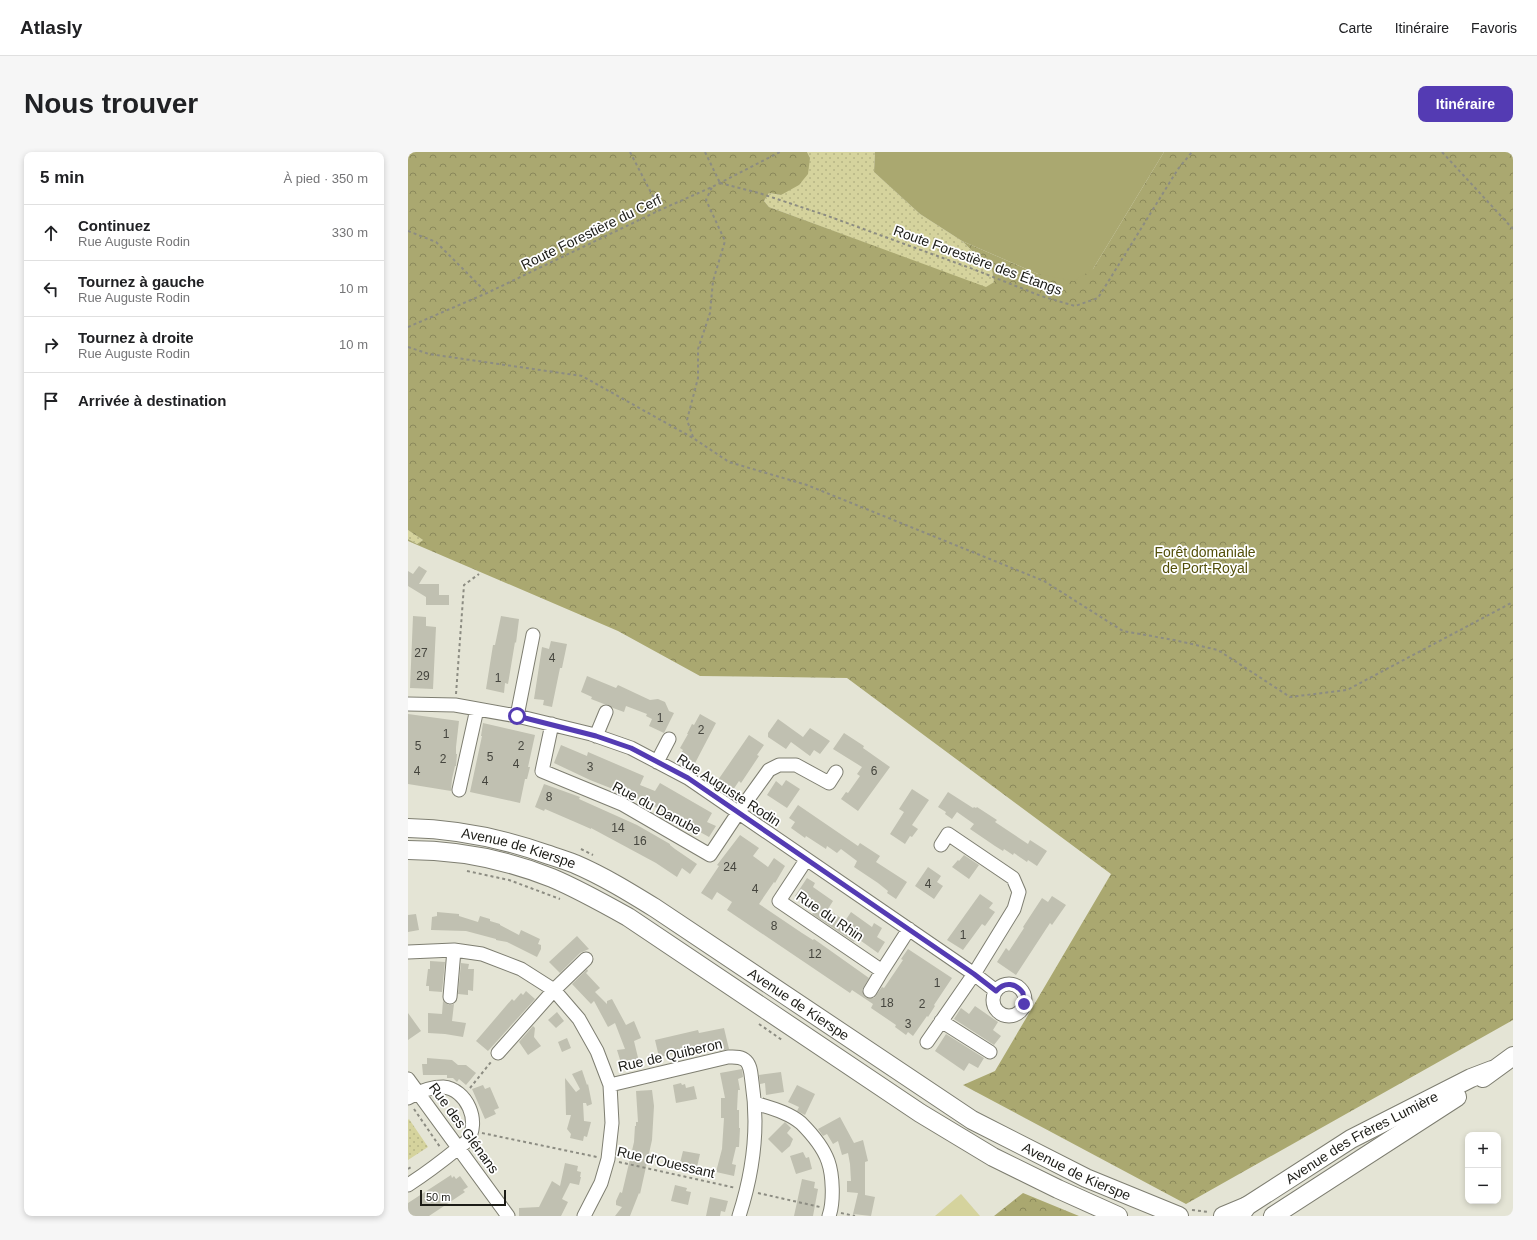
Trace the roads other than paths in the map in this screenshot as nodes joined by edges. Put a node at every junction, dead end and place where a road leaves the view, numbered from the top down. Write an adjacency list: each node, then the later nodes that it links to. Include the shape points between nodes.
1 (533, 635): 5 (street)
2 (408, 704): 3 (street, Rue Auguste Rodin, via 455,705)
3 (477, 709): 5 (street, Rue Auguste Rodin); 11 (street)
4 (606, 712): 7 (street)
5 (517, 716): 6 (street, Rue Auguste Rodin)
6 (552, 724): 7 (street, Rue Auguste Rodin); 12 (street, Rue du Danube, via 542,771 622,804 710,855)
7 (596, 736): 9 (street, Rue Auguste Rodin, via 631,748)
8 (669, 739): 9 (street)
9 (656, 762): 12 (street, Rue Auguste Rodin, via 688,778)
10 (836, 772): 12 (street, via 829,783 796,765 779,764 769,770)
11 (459, 790)
12 (738, 813): 16 (street, Rue Auguste Rodin)
13 (408, 828): 46 (main road, Avenue de Kierspe, via 471,833 526,847 573,863 608,880 655,908 972,1120 1086,1178)
14 (941, 845): 22 (street, via 948,834 1013,878 1019,892 1014,909)
15 (408, 850): 45 (main road, Avenue de Kierspe, via 462,854 507,864 551,878 592,897 628,917 920,1113 993,1157)
16 (806, 860): 17 (street, Rue Auguste Rodin); 21 (street, Rue du Rhin, via 779,900)
17 (909, 930): 21 (street); 22 (street, Rue Auguste Rodin)
18 (454, 950): 19 (street); 23 (street, via 482,954 521,969); 26 (street)
19 (408, 952)
20 (586, 960): 23 (street)
21 (882, 972): 24 (street)
22 (974, 974): 25 (street, Rue Auguste Rodin); 27 (street)
23 (554, 990): 30 (street); 34 (street, via 579,1019 597,1051)
24 (870, 991)
25 (996, 991)
26 (450, 996)
27 (941, 1021): 28 (street); 29 (street)
28 (927, 1042)
29 (990, 1052)
30 (498, 1053)
31 (1513, 1056): 32 (main road, Avenue des Frères Lumière)
32 (1492, 1070): 39 (main road, Avenue des Frères Lumière, via 1475,1085); 40 (main road, Avenue des Frères Lumière, via 1471,1078 1352,1139)
33 (408, 1079): 35 (street, Rue des Glénans)
34 (610, 1085): 36 (street, Rue de Quiberon, via 728,1057 739,1057 750,1068); 43 (street, via 612,1123 608,1159 601,1183)
35 (413, 1095): 37 (street, Rue des Glénans); 37 (street, via 443,1087 463,1097 470,1108 473,1120 466,1141)
36 (755, 1103): 41 (street, via 780,1111 800,1122 816,1139 828,1161 832,1186); 44 (street, Rue de Quiberon, via 753,1159)
37 (458, 1147): 38 (street, via 441,1163); 42 (street, Rue des Glénans)
38 (408, 1185)
39 (1288, 1210): 48 (main road, Avenue des Frères Lumière)
40 (1244, 1211): 47 (main road, Avenue des Frères Lumière)
41 (830, 1213)
42 (508, 1216)
43 (584, 1216)
44 (739, 1216)
45 (1118, 1216)
46 (1179, 1216)
47 (1223, 1216)
48 (1273, 1216)

